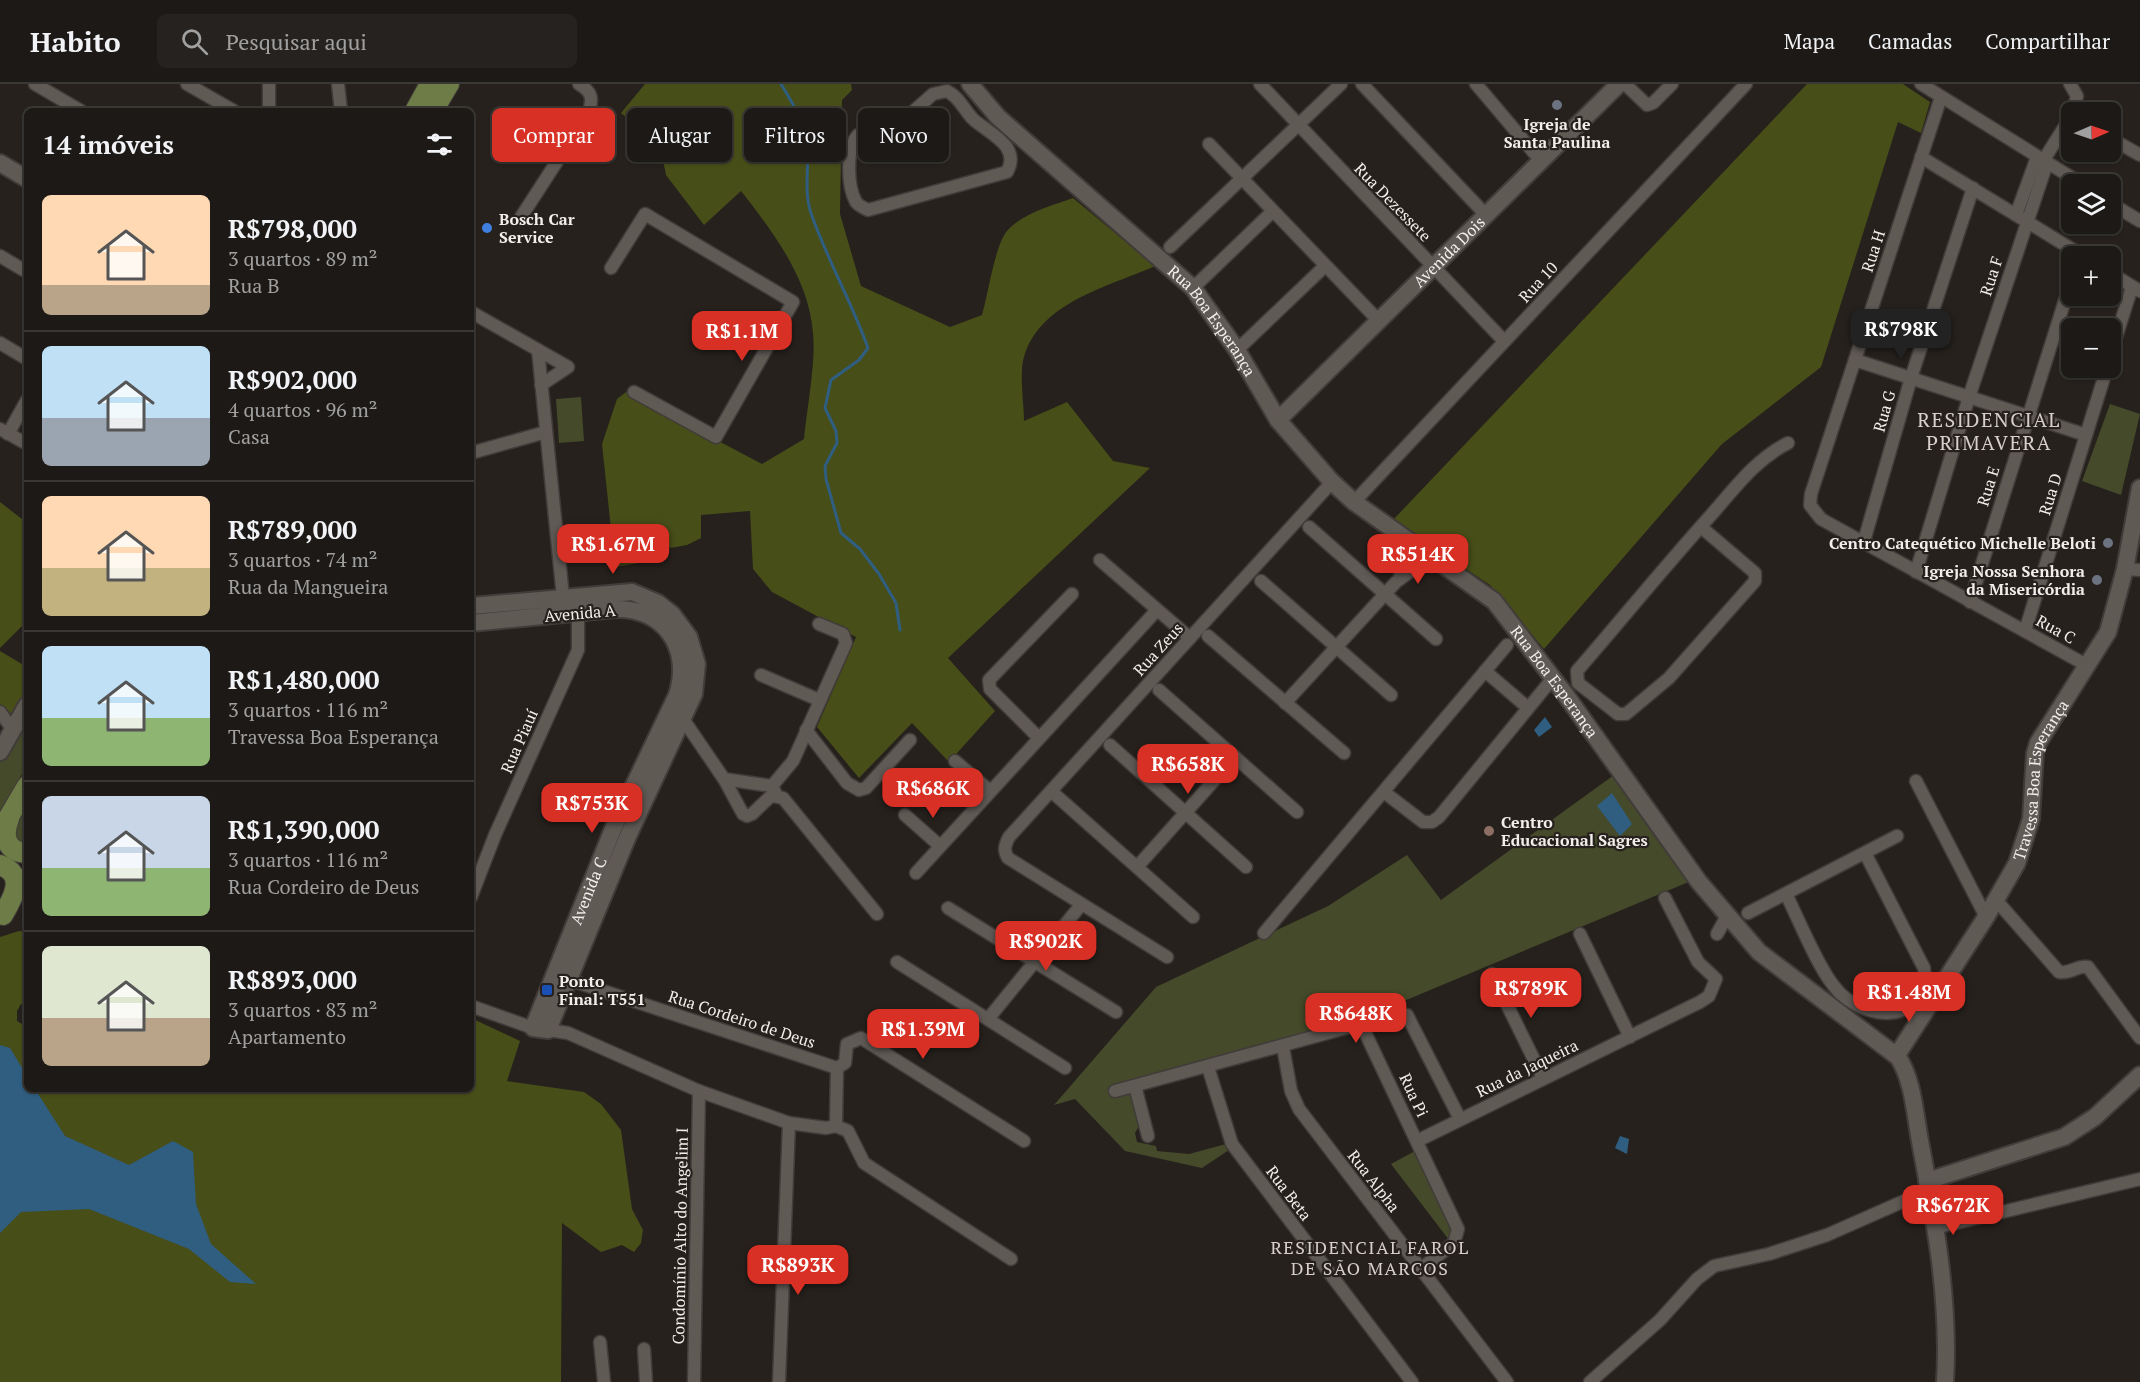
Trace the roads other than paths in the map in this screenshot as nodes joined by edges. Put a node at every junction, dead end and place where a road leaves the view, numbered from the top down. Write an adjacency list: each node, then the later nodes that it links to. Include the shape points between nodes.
1 (35, 84): 21 (street)
2 (269, 84): 23 (street)
3 (338, 84): 24 (street)
4 (430, 84): 25 (main road)
5 (449, 84): 26 (main road)
6 (579, 84): 46 (street, via 591,96 589,112)
7 (970, 84): 57 (main road, Rua Boa Esperança, via 993,120)
8 (1260, 84): 27 (street, Rua Dezessete)
9 (1341, 84): 27 (street)
10 (1362, 84): 45 (street)
11 (1476, 84): 36 (street)
12 (1619, 84): 36 (main road, Avenida Dois)
13 (1625, 84): 14 (street, via 1644,103 1653,103)
14 (1672, 84)
15 (1746, 84): 63 (street, Rua 10)
16 (1921, 84): 19 (street)
17 (2070, 84): 20 (street, via 2077,96)
18 (190, 85): 22 (street)
19 (1941, 97): 34 (street, Rua H); 35 (street)
20 (2075, 102)
21 (76, 108)
22 (229, 108)
23 (269, 108)
24 (341, 108)
25 (417, 108)
26 (435, 108)
27 (1298, 125): 41 (street); 54 (street, Rua Dezessete)
28 (2061, 132): 35 (street, Rua F)
29 (858, 135): 29 (street, via 899,124 933,94 947,91 955,95 972,118 1005,143 1010,165 1006,172 868,210 856,201 850,176 851,144)
30 (1209, 144): 41 (street)
31 (2121, 144): 33 (street)
32 (0, 155): 38 (main road)
33 (2140, 155)
34 (1921, 157): 42 (street); 68 (street, Rua H)
35 (2043, 160): 39 (street); 47 (street, Rua F)
36 (1541, 161): 45 (main road, Avenida Dois)
37 (0, 163): 40 (main road)
38 (24, 168)
39 (2066, 174)
40 (24, 177)
41 (1242, 179): 44 (street); 50 (street)
42 (1973, 188): 47 (street); 69 (street, Rua G)
43 (2121, 210): 48 (street)
44 (1273, 211): 52 (street); 57 (street)
45 (1486, 215): 54 (main road, Avenida Dois)
46 (521, 217)
47 (2021, 218): 49 (street); 73 (street, Rua F)
48 (2140, 221)
49 (2064, 246)
50 (1170, 247)
51 (0, 256): 55 (street)
52 (1325, 266): 61 (street); 66 (street)
53 (611, 268): 72 (street, via 645,214 793,302 716,437)
54 (1433, 268): 61 (main road, Avenida Dois); 63 (street, Rua Dezessete)
55 (24, 270)
56 (2121, 280): 58 (street)
57 (1193, 288): 66 (main road, Rua Boa Esperança)
58 (2136, 289): 62 (street)
59 (2063, 306): 75 (street, Rua E)
60 (474, 314): 65 (street)
61 (1379, 321): 76 (main road, Avenida Dois)
62 (2121, 328)
63 (1504, 342): 86 (street, Rua 10)
64 (0, 343): 67 (street)
65 (538, 350): 71 (street, Rua Piauí); 71 (street, via 568,369)
66 (1237, 350): 76 (main road, Rua Boa Esperança)
67 (24, 357)
68 (1855, 360): 69 (street); 84 (street, Rua H)
69 (1911, 378): 73 (street); 89 (street, Rua G)
70 (2104, 378): 79 (street, Rua D)
71 (542, 385): 78 (street, Rua Piauí)
72 (634, 392)
73 (1970, 397): 75 (street); 94 (street, Rua F)
74 (24, 404): 77 (street)
75 (2027, 416): 79 (street); 100 (street, Rua E)
76 (1278, 420): 83 (main road, Rua Boa Esperança)
77 (4, 431): 80 (street)
78 (546, 432): 82 (street); 99 (street, Rua Piauí)
79 (2086, 435): 105 (street, Rua D)
80 (24, 442)
81 (1788, 443): 88 (street, Rua Boa Esperança, via 1759,462)
82 (474, 452)
83 (1332, 483): 86 (main road, Rua Boa Esperança); 107 (street, Rua Zeus)
84 (1814, 484): 89 (street, Rua C, via 1810,500 1813,511)
85 (2139, 496): 93 (main road, Travessa Boa Esperança)
86 (1354, 502): 90 (main road, Rua Boa Esperança)
87 (1309, 527): 98 (street)
88 (1701, 527): 117 (street, Rua Boa Esperança, via 1577,671); 117 (street, Rua Boa Esperança, via 1755,573 1755,581 1669,678 1626,714 1618,714)
89 (1864, 542): 94 (street, Rua C)
90 (1417, 546): 91 (main road, Rua Boa Esperança); 96 (street)
91 (1431, 556): 96 (street); 116 (main road, Rua Boa Esperança, via 1494,601)
92 (1100, 560): 102 (street)
93 (2132, 569): 113 (main road, Travessa Boa Esperança, via 2102,646)
94 (1916, 572): 100 (street, Rua C)
95 (1261, 581): 111 (street)
96 (1396, 582): 98 (street)
97 (1072, 594): 129 (street, via 989,680 990,689)
98 (1386, 594): 108 (street); 111 (street)
99 (573, 602): 101 (main road, Avenida A); 103 (main road, Avenida A); 109 (main road, Avenida A, via 643,612 661,623); 112 (main road, Avenida A, via 632,592 658,603 689,637); 157 (street, Rua Piauí, via 578,650)
100 (1970, 602): 105 (street, Rua C)
101 (474, 606)
102 (1157, 610): 107 (street); 129 (street)
103 (474, 622)
104 (819, 624): 121 (street, via 843,634 846,643)
105 (2025, 631): 113 (street, Rua C)
106 (1208, 636): 122 (street)
107 (1190, 638): 141 (street, Rua Zeus)
108 (1436, 639)
109 (675, 643): 147 (main road, Avenida C, via 682,670 677,695)
110 (1508, 645): 114 (street)
111 (1336, 648): 120 (street); 122 (street)
112 (697, 664): 126 (main road, Avenida C, via 694,694)
113 (2088, 666): 160 (main road, Travessa Boa Esperança, via 2038,743 2029,830 2017,863)
114 (1485, 671): 123 (street); 142 (street)
115 (761, 675): 121 (street)
116 (1553, 678): 119 (main road, Rua Boa Esperança); 123 (street)
117 (1578, 682): 119 (street)
118 (1159, 690): 134 (street)
119 (1565, 694): 165 (main road, Rua Boa Esperança)
120 (1391, 695)
121 (819, 700): 127 (street)
122 (1285, 703): 133 (street)
123 (1527, 707): 142 (street, via 1448,808 1432,822 1423,822)
124 (24, 709): 128 (main road)
125 (0, 712): 128 (street)
126 (683, 720): 136 (street); 147 (main road, Avenida C)
127 (806, 730): 130 (street, via 847,783 859,790 866,788); 139 (street, via 793,760)
128 (6, 735): 132 (main road)
129 (1039, 738): 140 (street)
130 (910, 740)
131 (1110, 745): 144 (street)
132 (0, 752)
133 (1344, 753)
134 (1235, 757): 143 (street); 144 (street)
135 (954, 761): 140 (street)
136 (724, 779): 139 (street); 139 (street, via 747,816)
137 (1916, 781): 168 (street)
138 (24, 791): 146 (main road)
139 (772, 791): 164 (street, via 783,798)
140 (990, 791): 149 (street)
141 (1051, 791): 153 (street); 161 (street, Rua Zeus, via 1009,837 1004,852)
142 (1384, 792): 169 (street)
143 (1297, 812)
144 (1185, 813): 153 (street); 154 (street)
145 (905, 815): 149 (street)
146 (5, 824): 150 (main road, via 6,841 12,849)
147 (621, 833): 176 (main road, Avenida C); 181 (main road, Avenida C)
148 (1897, 836): 151 (street)
149 (940, 846): 155 (street)
150 (24, 852)
151 (1864, 853): 158 (street); 158 (street, via 1924,968 1923,987 1910,1007 1890,1013 1868,1009 1833,986)
152 (0, 865): 166 (main road, via 11,871 17,882)
153 (1137, 867): 167 (street)
154 (1246, 867)
155 (916, 873)
156 (24, 883): 166 (main road)
157 (474, 889)
158 (1786, 894): 163 (street)
159 (1665, 898): 182 (street, Rua da Jaqueira, via 1698,962 1716,979 1709,996)
160 (1996, 900): 168 (main road, Travessa Boa Esperança); 183 (street, via 2059,972 2088,967)
161 (1081, 905): 172 (street); 174 (street)
162 (948, 908): 174 (street)
163 (1748, 913)
164 (877, 914)
165 (1727, 916): 171 (street); 184 (main road, Rua Boa Esperança, via 1778,968)
166 (2, 917)
167 (1193, 917)
168 (1986, 917): 184 (main road, Travessa Boa Esperança)
169 (1264, 933)
170 (1580, 934): 182 (street)
171 (1717, 934)
172 (1167, 957)
173 (897, 962): 180 (street)
174 (1034, 962): 178 (street); 180 (street)
175 (1492, 974): 189 (street)
176 (567, 979): 181 (main road, Avenida C); 187 (street, Rua Cordeiro de Deus)
177 (474, 1007): 181 (street)
178 (1116, 1012)
179 (1407, 1016): 194 (street)
180 (987, 1019): 188 (street)
181 (541, 1029): 192 (street, via 568,1033)
182 (1630, 1037): 189 (street, Rua da Jaqueira)
183 (2140, 1038)
184 (1900, 1042): 201 (main road)
185 (1283, 1047): 186 (street, Rua Pi); 199 (street, Rua Pi, via 1362,1026); 204 (street, Rua Alpha, via 1299,1109)
186 (1208, 1067): 191 (street, Rua Pi); 211 (street, Rua Beta, via 1233,1144)
187 (837, 1068): 196 (street); 198 (street, via 845,1062 847,1044 861,1038)
188 (1065, 1068)
189 (1543, 1078): 194 (street, Rua da Jaqueira)
190 (2136, 1081): 201 (main road, via 2095,1117 2064,1137)
191 (1135, 1086): 193 (street, Rua Pi); 197 (street)
192 (699, 1091): 195 (street); 209 (street, Condomínio Alto do Angelim I)
193 (1115, 1091)
194 (1460, 1119): 199 (street, Rua da Jaqueira)
195 (789, 1123): 196 (street); 210 (street)
196 (836, 1126): 203 (street, via 852,1136 864,1163)
197 (1148, 1136)
198 (1024, 1141)
199 (1417, 1141): 204 (street, Rua Pi, via 1458,1233 1454,1243)
200 (2140, 1179): 202 (street)
201 (1928, 1186): 202 (main road); 213 (street, via 1827,1235 1714,1266)
202 (1935, 1228): 214 (main road, via 1946,1318)
203 (1011, 1259)
204 (1422, 1269): 212 (street, Rua Alpha)
205 (600, 1342): 207 (street)
206 (644, 1349): 208 (street)
207 (604, 1382)
208 (646, 1382)
209 (694, 1382)
210 (779, 1382)
211 (1412, 1382)
212 (1507, 1382)
213 (1590, 1382)
214 (1945, 1382)

